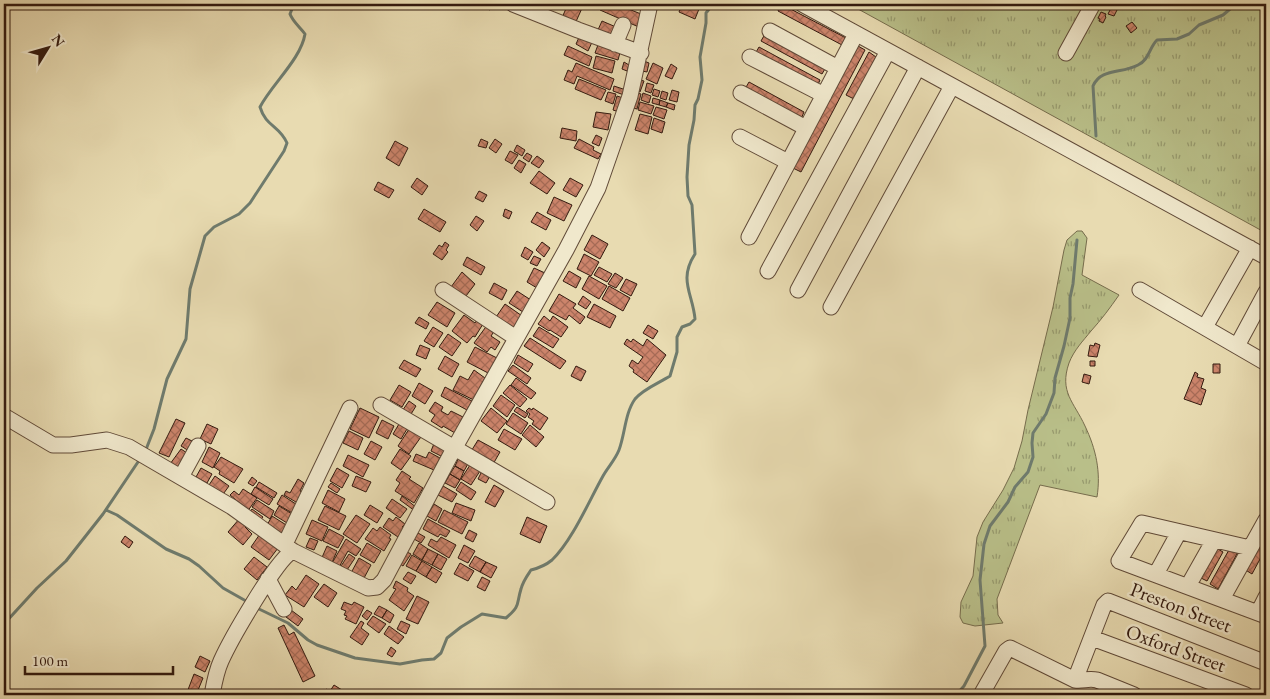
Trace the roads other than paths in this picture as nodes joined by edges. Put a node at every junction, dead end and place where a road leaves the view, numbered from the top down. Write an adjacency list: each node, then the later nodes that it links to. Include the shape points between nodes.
1 (513, 4): 8 (street)
2 (650, 4): 10 (street)
3 (802, 4): 7 (street)
4 (1093, 4): 11 (street)
5 (623, 25): 8 (street)
6 (770, 31): 14 (street)
7 (856, 34): 9 (street); 14 (street)
8 (615, 44): 10 (street)
9 (888, 51): 13 (street); 24 (street)
10 (641, 53): 31 (street, via 630,96 598,188)
11 (1066, 53)
12 (750, 57): 17 (street)
13 (918, 67): 15 (street); 26 (street)
14 (838, 68): 17 (street)
15 (952, 86): 22 (street); 29 (street)
16 (740, 93): 18 (street)
17 (824, 95): 18 (street)
18 (806, 128): 20 (street)
19 (740, 137): 20 (street)
20 (788, 162): 21 (street)
21 (749, 237)
22 (1250, 248): 23 (street); 30 (street)
23 (1266, 257)
24 (768, 271)
25 (443, 290): 31 (street)
26 (798, 290)
27 (1140, 290): 30 (street)
28 (1266, 292): 32 (street)
29 (831, 307)
30 (1205, 327): 32 (street)
31 (516, 338): 38 (street)
32 (1237, 346): 33 (street)
33 (1266, 363)
34 (381, 405): 38 (street)
35 (350, 408): 44 (street)
36 (4, 416): 39 (street, via 53,445 118,442)
37 (198, 446): 39 (street)
38 (454, 449): 40 (street); 44 (street, via 384,580 377,587 368,588)
39 (181, 477): 44 (street, via 232,506)
40 (547, 502)
41 (1266, 520): 45 (street)
42 (1179, 532): 43 (street); 46 (street); 46 (street, via 1142,523 1119,561)
43 (1214, 540): 45 (street); 48 (street)
44 (289, 548): 47 (street)
45 (1250, 548): 50 (street)
46 (1156, 574): 48 (street)
47 (268, 579): 51 (street); 57 (street, via 220,662)
48 (1188, 586): 50 (street)
49 (1266, 597): 52 (street)
50 (1222, 599): 52 (street)
51 (284, 609)
52 (1262, 615)
53 (1092, 638): 54 (street, Preston Street, via 1108,601); 56 (street); 61 (street, Oxford Street)
54 (1266, 662)
55 (1091, 678): 56 (street); 59 (street); 60 (street)
56 (1075, 680): 58 (street, via 1010,648)
57 (212, 695)
58 (981, 695)
59 (1082, 695)
60 (1132, 695)
61 (1246, 695)

